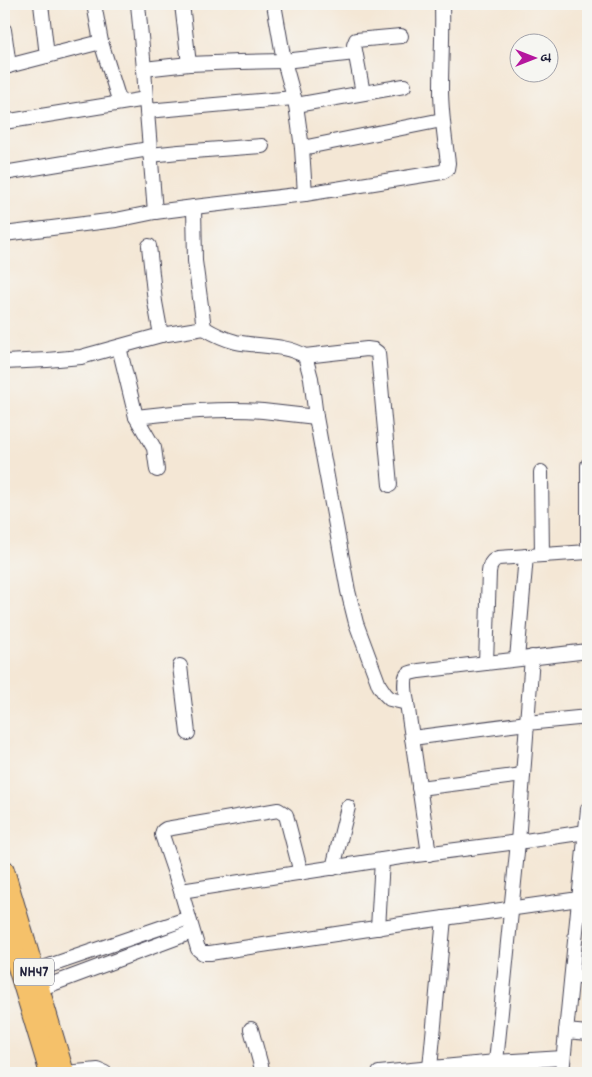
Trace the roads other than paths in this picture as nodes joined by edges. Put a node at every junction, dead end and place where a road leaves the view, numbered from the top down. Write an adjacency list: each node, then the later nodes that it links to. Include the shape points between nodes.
1 (41, 4): 11 (street)
2 (94, 4): 9 (street)
3 (138, 4): 15 (street)
4 (182, 4): 13 (street)
5 (274, 4): 12 (street)
6 (442, 4): 21 (street)
7 (4, 30): 14 (street)
8 (401, 36): 10 (street, via 356,40)
9 (101, 42): 11 (street); 19 (street)
10 (355, 53): 12 (street); 17 (street)
11 (48, 56): 14 (street)
12 (284, 61): 13 (street); 18 (street)
13 (189, 64): 15 (street)
14 (7, 66)
15 (144, 69): 20 (street)
16 (404, 86): 17 (street)
17 (363, 93): 18 (street)
18 (295, 101): 20 (street); 24 (street)
19 (120, 103): 20 (street); 22 (street)
20 (146, 105): 25 (street)
21 (442, 120): 24 (street); 27 (street, via 448,163 442,172)
22 (4, 122)
23 (262, 146): 25 (street)
24 (302, 148): 27 (street)
25 (150, 152): 26 (street); 29 (street)
26 (4, 173)
27 (305, 194): 28 (street)
28 (194, 208): 29 (street); 32 (street, via 195,261)
29 (155, 212): 30 (street)
30 (4, 234)
31 (149, 246): 33 (street)
32 (204, 328): 33 (street); 35 (street, via 221,338 296,350)
33 (161, 335): 34 (street)
34 (119, 347): 36 (street, via 81,357); 37 (street)
35 (305, 356): 38 (street); 42 (street, via 367,348 378,353)
36 (4, 362)
37 (136, 417): 38 (street, via 216,410); 40 (street, via 154,448)
38 (316, 417): 51 (street, via 356,623 379,685 390,699)
39 (588, 465): 43 (street)
40 (157, 470)
41 (541, 472): 44 (street)
42 (390, 485)
43 (588, 552): 44 (street)
44 (542, 555): 45 (street)
45 (526, 556): 48 (street); 49 (street, via 498,558 490,564)
46 (588, 651): 47 (street)
47 (532, 657): 48 (street); 53 (street)
48 (518, 659): 49 (street)
49 (486, 663): 51 (street, via 407,675)
50 (180, 666): 54 (street)
51 (407, 703): 55 (street)
52 (588, 717): 53 (street)
53 (527, 723): 55 (street); 56 (street)
54 (188, 733)
55 (412, 738): 57 (street)
56 (523, 775): 57 (street); 61 (street)
57 (419, 788): 62 (street)
58 (348, 807): 65 (street)
59 (588, 810): 60 (street)
60 (586, 832): 61 (street); 64 (street)
61 (518, 842): 62 (street); 70 (street)
62 (429, 854): 63 (street)
63 (382, 860): 65 (street); 75 (street)
64 (585, 863): 69 (street)
65 (333, 868): 67 (street)
66 (4, 870): 79 (highway, NH47)
67 (300, 873): 68 (street); 68 (street, via 286,815 274,810 163,831)
68 (181, 891): 71 (street)
69 (579, 899): 70 (street); 73 (street)
70 (512, 908): 72 (street); 84 (street)
71 (188, 918): 76 (street); 79 (street)
72 (444, 918): 75 (street); 85 (street)
73 (583, 920): 77 (street)
74 (4, 921): 87 (highway, NH47)
75 (378, 928): 76 (street, via 210,953 198,949)
76 (192, 932): 79 (street)
77 (572, 976): 78 (street); 81 (street)
78 (588, 978)
79 (37, 980): 88 (highway, NH47)
80 (250, 1029): 90 (street)
81 (566, 1031): 82 (street); 83 (street)
82 (588, 1033)
83 (563, 1058): 84 (street); 92 (street)
84 (496, 1062): 85 (street)
85 (430, 1068): 86 (street)
86 (410, 1072): 91 (street)
87 (50, 1073)
88 (65, 1073): 89 (street, via 98,1070)
89 (105, 1073)
90 (263, 1073)
91 (379, 1073)
92 (562, 1073)

